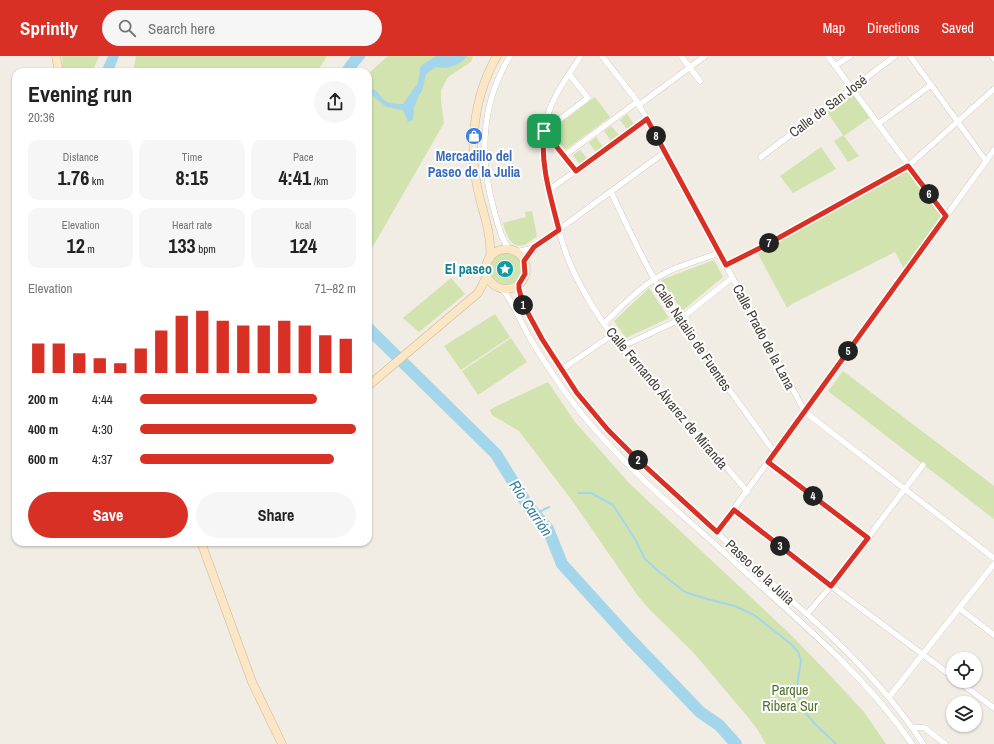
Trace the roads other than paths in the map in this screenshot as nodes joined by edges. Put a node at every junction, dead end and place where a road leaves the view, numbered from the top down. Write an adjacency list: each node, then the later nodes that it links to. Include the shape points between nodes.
1 (56, 56): 15 (street)
2 (497, 56): 38 (street, via 480,98 474,138 476,179)
3 (510, 56): 41 (street, via 495,85 488,109 484,155 486,180 501,234 504,242)
4 (581, 56): 17 (street, Calle Fernando Álvarez de Miranda)
5 (602, 56): 22 (street, Calle Prado de la Lana)
6 (681, 56): 16 (street)
7 (705, 56): 16 (street)
8 (828, 56): 14 (street)
9 (850, 56): 14 (street)
10 (895, 56): 20 (street, Calle de San José)
11 (910, 56): 19 (street)
12 (992, 56): 13 (street)
13 (994, 58)
14 (836, 66): 20 (street)
15 (58, 68)
16 (690, 68): 18 (street); 22 (street)
17 (569, 74): 26 (street, Calle Fernando Álvarez de Miranda, via 548,114); 26 (street, via 588,98)
18 (700, 81)
19 (931, 85): 24 (street); 25 (street)
20 (852, 89): 25 (street); 30 (street, Calle de San José)
21 (994, 89): 24 (street)
22 (638, 103): 23 (street, Calle Prado de la Lana); 29 (street)
23 (647, 119): 28 (street, Calle Prado de la Lana); 33 (street)
24 (957, 121): 31 (street); 32 (street)
25 (878, 124): 32 (street)
26 (544, 131): 29 (street); 34 (street, Calle Fernando Álvarez de Miranda, via 544,159)
27 (994, 150): 31 (street)
28 (665, 152): 35 (street); 42 (street, Calle Prado de la Lana)
29 (564, 156): 33 (street)
30 (761, 157)
31 (986, 161): 36 (street)
32 (908, 166): 36 (street); 45 (street)
33 (576, 171): 34 (street)
34 (549, 190): 37 (street, Calle Fernando Álvarez de Miranda)
35 (611, 192): 37 (street); 48 (street, Calle Natalio de Fuentes)
36 (946, 216): 59 (street)
37 (559, 230): 39 (street); 54 (street, Calle Fernando Álvarez de Miranda, via 571,266 586,296)
38 (490, 239): 40 (street); 43 (street)
39 (534, 247): 41 (street); 44 (street)
40 (500, 250): 41 (street); 43 (street)
41 (513, 251): 44 (street)
42 (719, 253): 45 (street, Calle Prado de la Lana); 48 (street)
43 (490, 258): 46 (street, via 486,264)
44 (524, 261): 49 (street, via 525,274)
45 (726, 265): 47 (street, Calle Prado de la Lana)
46 (487, 276): 50 (street); 52 (street)
47 (732, 278): 53 (street); 59 (street, Calle Prado de la Lana)
48 (654, 280): 53 (street, Calle Natalio de Fuentes); 54 (street)
49 (519, 284): 51 (street, via 511,289); 57 (street, Paseo de la Julia, via 523,304)
50 (494, 286): 51 (street); 52 (street)
51 (502, 289): 82 (street, Paseo de la Julia, via 559,384 615,452 823,642 871,691)
52 (478, 293): 58 (street)
53 (679, 320): 56 (street); 60 (street, Calle Natalio de Fuentes)
54 (604, 323): 55 (street, Calle Fernando Álvarez de Miranda)
55 (612, 335): 56 (street, Calle Fernando Álvarez de Miranda); 57 (street)
56 (621, 347): 64 (street, Calle Fernando Álvarez de Miranda)
57 (562, 370): 66 (street, Paseo de la Julia, via 608,430)
58 (372, 383)
59 (804, 412): 60 (street); 63 (street, Calle Prado de la Lana)
60 (775, 453): 61 (street)
61 (768, 462): 64 (street); 67 (street)
62 (923, 465): 63 (street)
63 (905, 490): 67 (street); 69 (street, Calle Prado de la Lana)
64 (747, 492): 65 (street)
65 (734, 510): 66 (street); 71 (street)
66 (717, 532): 73 (street, Paseo de la Julia)
67 (868, 538): 71 (street)
68 (204, 546): 81 (street, via 252,682)
69 (994, 558)
70 (994, 564): 72 (street)
71 (831, 586): 73 (street); 75 (street)
72 (959, 608): 74 (street); 75 (street)
73 (808, 614): 78 (street, Paseo de la Julia)
74 (994, 635)
75 (923, 654): 76 (street); 78 (street)
76 (946, 672)
77 (967, 688): 79 (street)
78 (889, 697): 80 (street, Paseo de la Julia)
79 (994, 708)
80 (912, 728): 83 (street, Paseo de la Julia); 84 (street, via 925,728)
81 (282, 744)
82 (912, 744)
83 (923, 744)
84 (945, 744)

